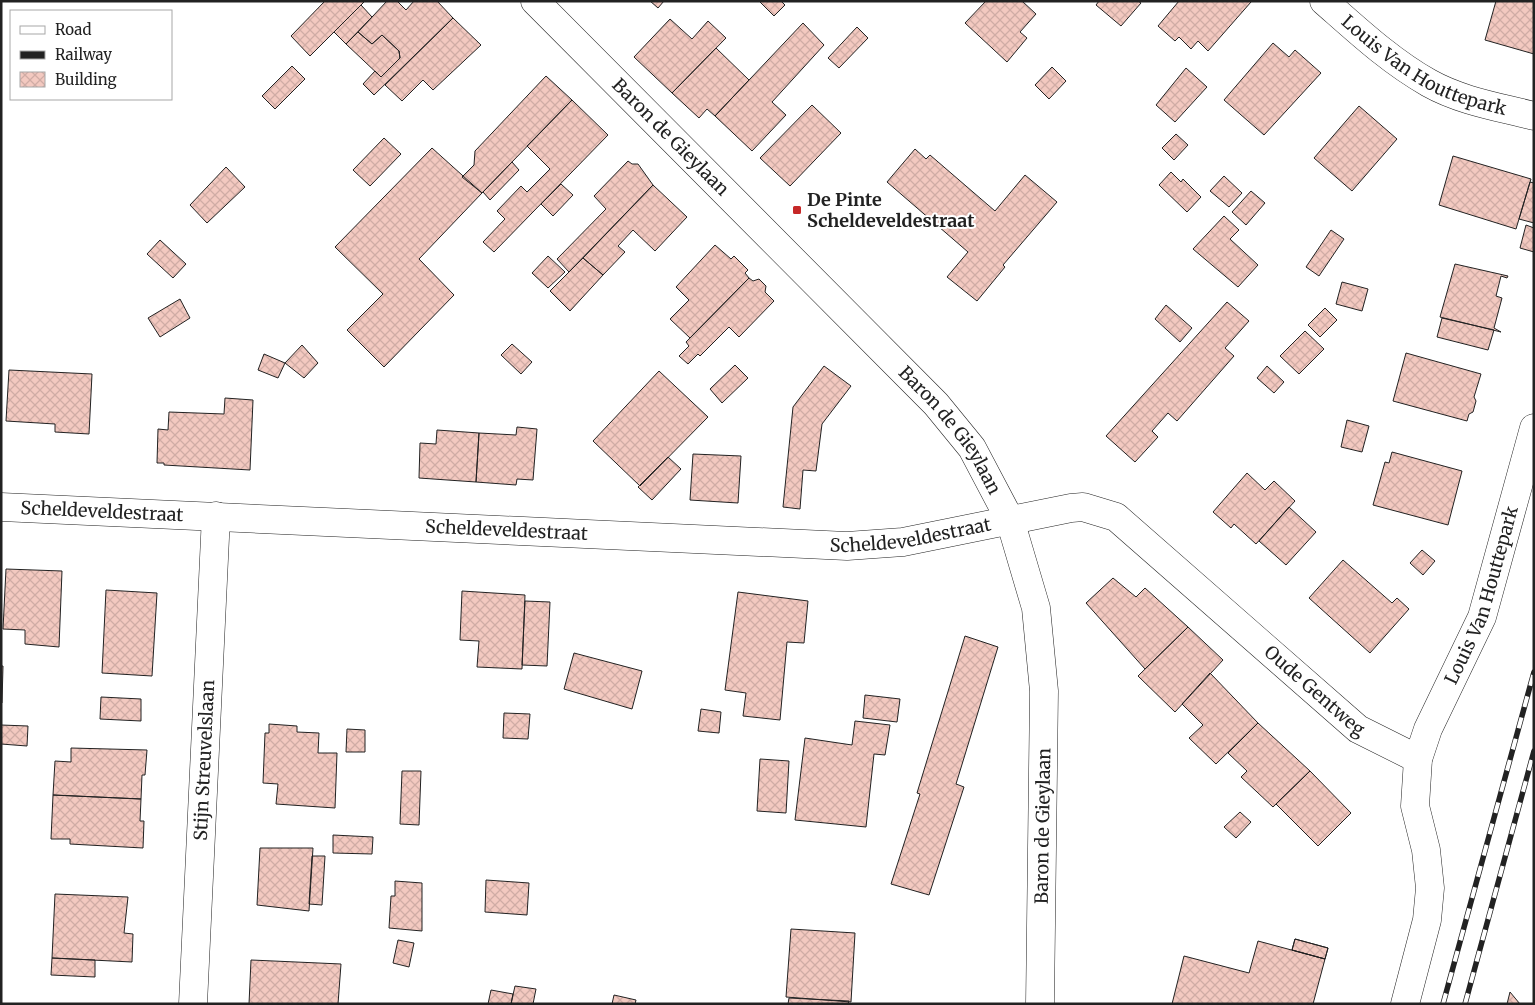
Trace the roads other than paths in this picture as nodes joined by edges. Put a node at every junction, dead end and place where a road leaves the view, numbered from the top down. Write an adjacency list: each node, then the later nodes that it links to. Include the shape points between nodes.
1 (535, 1): 7 (street, Baron de Gieylaan, via 936,404 972,448)
2 (1324, 1): 3 (street, Louis Van Houttepark, via 1391,59 1430,84 1474,102)
3 (1534, 116)
4 (1534, 428): 8 (street, Louis Van Houttepark, via 1482,617 1428,729)
5 (1, 507): 6 (street, Scheldeveldestraat)
6 (216, 516): 7 (street, Scheldeveldestraat, via 847,546 904,542); 9 (street, Stijn Streuvelslaan)
7 (1010, 520): 8 (street, Oude Gentweg, via 1083,506 1116,517 1358,729); 10 (street, Baron de Gieylaan, via 1036,608 1044,691)
8 (1418, 758): 11 (street, via 1415,806 1426,850 1430,888 1427,920)
9 (193, 1004)
10 (1040, 1004)
11 (1405, 1004)

